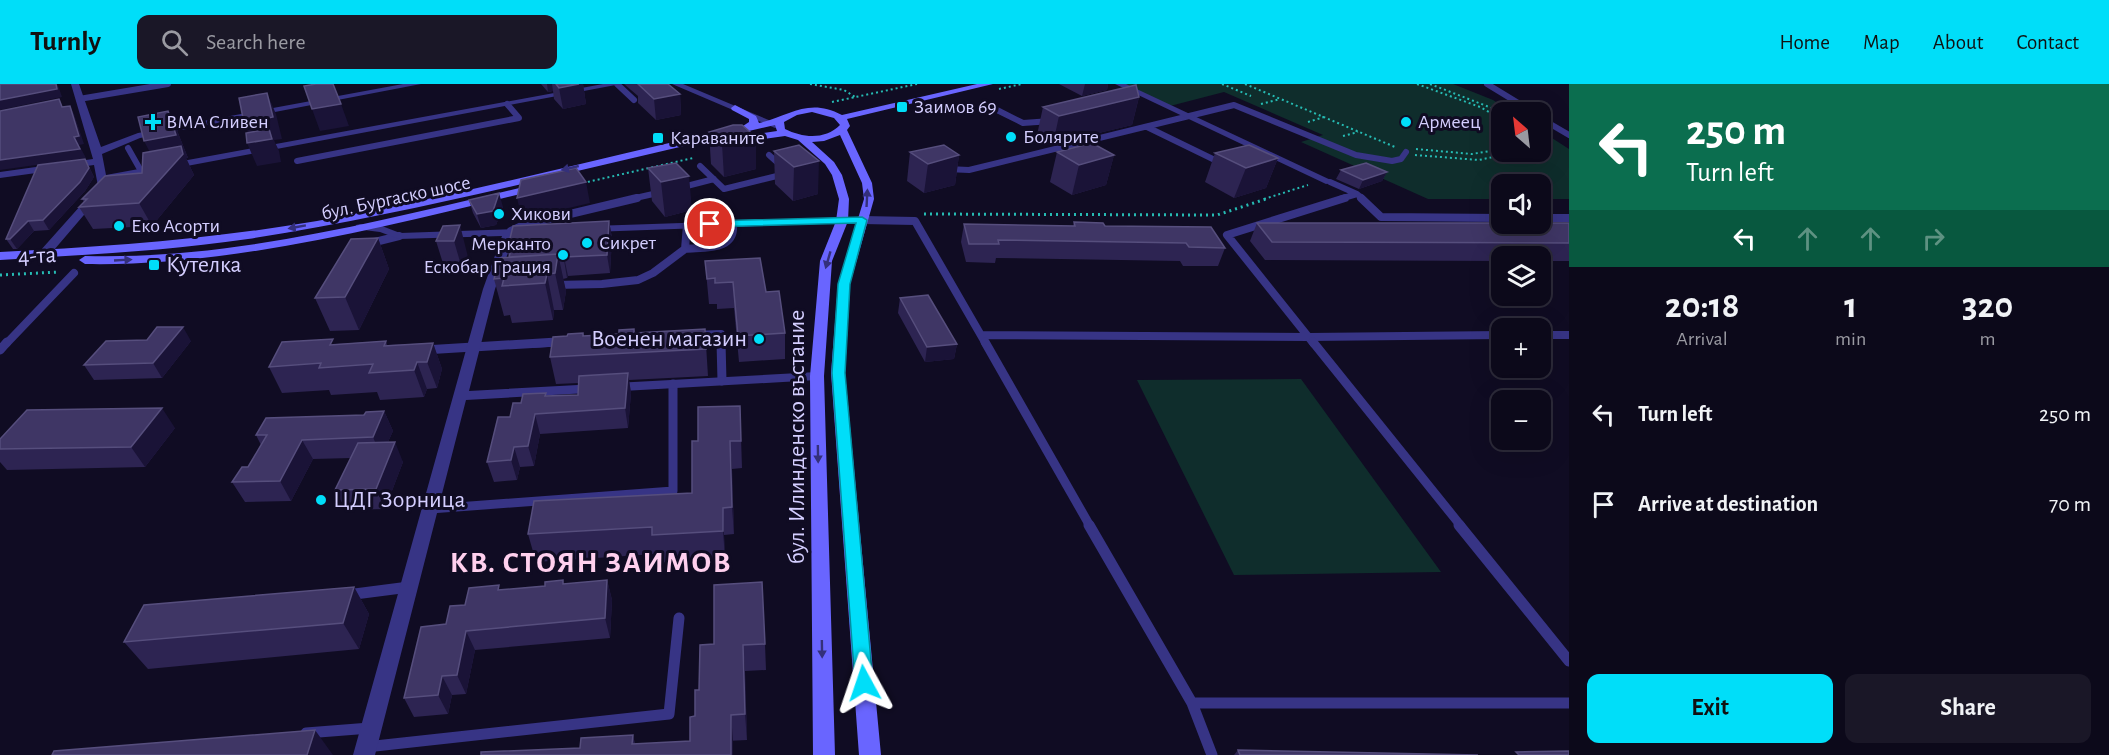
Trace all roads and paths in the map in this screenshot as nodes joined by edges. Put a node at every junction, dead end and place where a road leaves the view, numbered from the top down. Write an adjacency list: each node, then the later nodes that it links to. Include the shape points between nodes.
1 (75, 84): 20 (street)
2 (168, 84): 20 (lane)
3 (417, 84): 59 (street, via 138,136)
4 (617, 84): 22 (lane); 27 (street)
5 (676, 84): 19 (street)
6 (810, 84): 17 (path, via 844,90)
7 (948, 84): 30 (main road)
8 (989, 84): 37 (main road)
9 (1119, 84): 18 (street)
10 (1417, 84): 16 (path)
11 (1430, 84): 15 (path)
12 (1487, 84): 25 (lane)
13 (1246, 85): 14 (path); 21 (path)
14 (1233, 89)
15 (1448, 90): 16 (path); 28 (path)
16 (1440, 93): 32 (path)
17 (855, 97)
18 (1146, 97): 23 (lane); 35 (street)
19 (709, 98): 29 (street); 40 (street, via 771,115)
20 (79, 99): 24 (street); 59 (street)
21 (1281, 99): 26 (path); 36 (path)
22 (634, 100)
23 (1131, 101)
24 (68, 102)
25 (1517, 102)
26 (1265, 103)
27 (507, 104): 63 (lane, via 519,118); 67 (street)
28 (1491, 107)
29 (735, 108): 40 (street); 42 (main road, via 753,118 754,123)
30 (817, 110): 37 (main road); 40 (main road)
31 (997, 110): 38 (lane, via 1028,125)
32 (1487, 110): 33 (path); 34 (path)
33 (1491, 110)
34 (1491, 112)
35 (1188, 116): 43 (lane); 54 (lane, via 1233,105 1356,155 1392,161 1401,159); 71 (street)
36 (1324, 117): 39 (path); 45 (path)
37 (842, 118): 44 (main road)
38 (1060, 118)
39 (1310, 122)
40 (780, 124): 42 (main road, бул. Бургаско шосе); 48 (main road); 74 (main road, бул. Бургаско шосе, via 751,137)
41 (1551, 124): 46 (lane)
42 (747, 127): 90 (main road, бул. Бургаско шосе, one-way to 90, via 351,217 144,248)
43 (1147, 127): 51 (lane); 66 (lane)
44 (842, 130): 48 (main road, via 827,137); 79 (main road, бул. Илинденско въстание, one-way to 44, via 869,193)
45 (1359, 132): 47 (path); 49 (path)
46 (1569, 135)
47 (1343, 136)
48 (802, 138): 80 (main road, бул. Илинденско въстание, via 823,155 837,175 844,199)
49 (1395, 147)
50 (128, 148): 67 (lane)
51 (1062, 148): 55 (lane); 65 (lane, via 969,170)
52 (1413, 149): 57 (path)
53 (1491, 151): 57 (path)
54 (1406, 152)
55 (1072, 154)
56 (1413, 154): 62 (path)
57 (1456, 154): 62 (path)
58 (768, 155): 70 (lane, via 789,173 724,189)
59 (98, 156): 68 (street); 69 (street)
60 (701, 156): 72 (path)
61 (1491, 158): 62 (path)
62 (1461, 159)
63 (297, 161)
64 (700, 166): 70 (lane)
65 (937, 169)
66 (1235, 169)
67 (141, 171): 69 (street)
68 (0, 175)
69 (102, 179): 90 (street, via 103,186)
70 (714, 179): 86 (lane, via 524,225)
71 (1327, 181): 73 (lane); 75 (path, via 1217,215)
72 (577, 184)
73 (1357, 194): 76 (lane, via 1381,217); 101 (lane, via 1227,235)
74 (422, 214): 83 (main road, бул. Бургаско шосе); 87 (street, via 398,225)
75 (915, 214)
76 (1491, 218)
77 (1551, 218): 78 (lane)
78 (1569, 218)
79 (862, 220): 80 (street); 96 (lane, via 915,221); 121 (main road, бул. Илинденско въстание, via 844,284 838,373)
80 (842, 221): 81 (street); 106 (main road, бул. Илинденско въстание, one-way to 106, via 826,261)
81 (733, 223): 82 (street); 89 (lane, via 734,236 730,241)
82 (687, 225): 84 (street); 89 (lane)
83 (360, 228): 87 (street, via 382,229); 90 (main road, бул. Бургаско шосе, one-way to 83, via 82,260 151,259)
84 (580, 230)
85 (556, 231): 86 (street)
86 (509, 233): 87 (street); 103 (street, via 495,288)
87 (399, 236): 88 (lane, via 375,241)
88 (361, 249)
89 (685, 249): 95 (lane, via 645,277)
90 (44, 254): 91 (main road, бул. Бургаско шосе)
91 (0, 256)
92 (61, 272): 94 (path, 4-та)
93 (74, 273): 104 (lane)
94 (0, 274)
95 (547, 285)
96 (982, 334): 101 (lane); 115 (lane)
97 (686, 335): 107 (lane, via 721,333)
98 (1551, 335): 99 (lane)
99 (1569, 335)
100 (1491, 336): 101 (lane)
101 (1309, 337): 114 (lane)
102 (568, 342): 103 (lane)
103 (473, 347): 105 (lane); 109 (street)
104 (0, 350)
105 (414, 350)
106 (817, 376): 107 (street); 120 (main road, бул. Илинденско въстание, one-way to 120)
107 (722, 381): 108 (street)
108 (673, 384): 109 (street); 110 (lane, via 673,491)
109 (460, 396): 110 (street)
110 (430, 510): 111 (street)
111 (409, 587): 112 (lane); 117 (street)
112 (339, 596)
113 (679, 618): 119 (lane, via 669,714)
114 (1569, 661)
115 (1192, 703): 116 (lane); 122 (lane)
116 (1569, 703)
117 (371, 728): 118 (lane); 119 (street)
118 (288, 735)
119 (365, 751)
120 (824, 755)
121 (870, 755)
122 (1212, 755)

